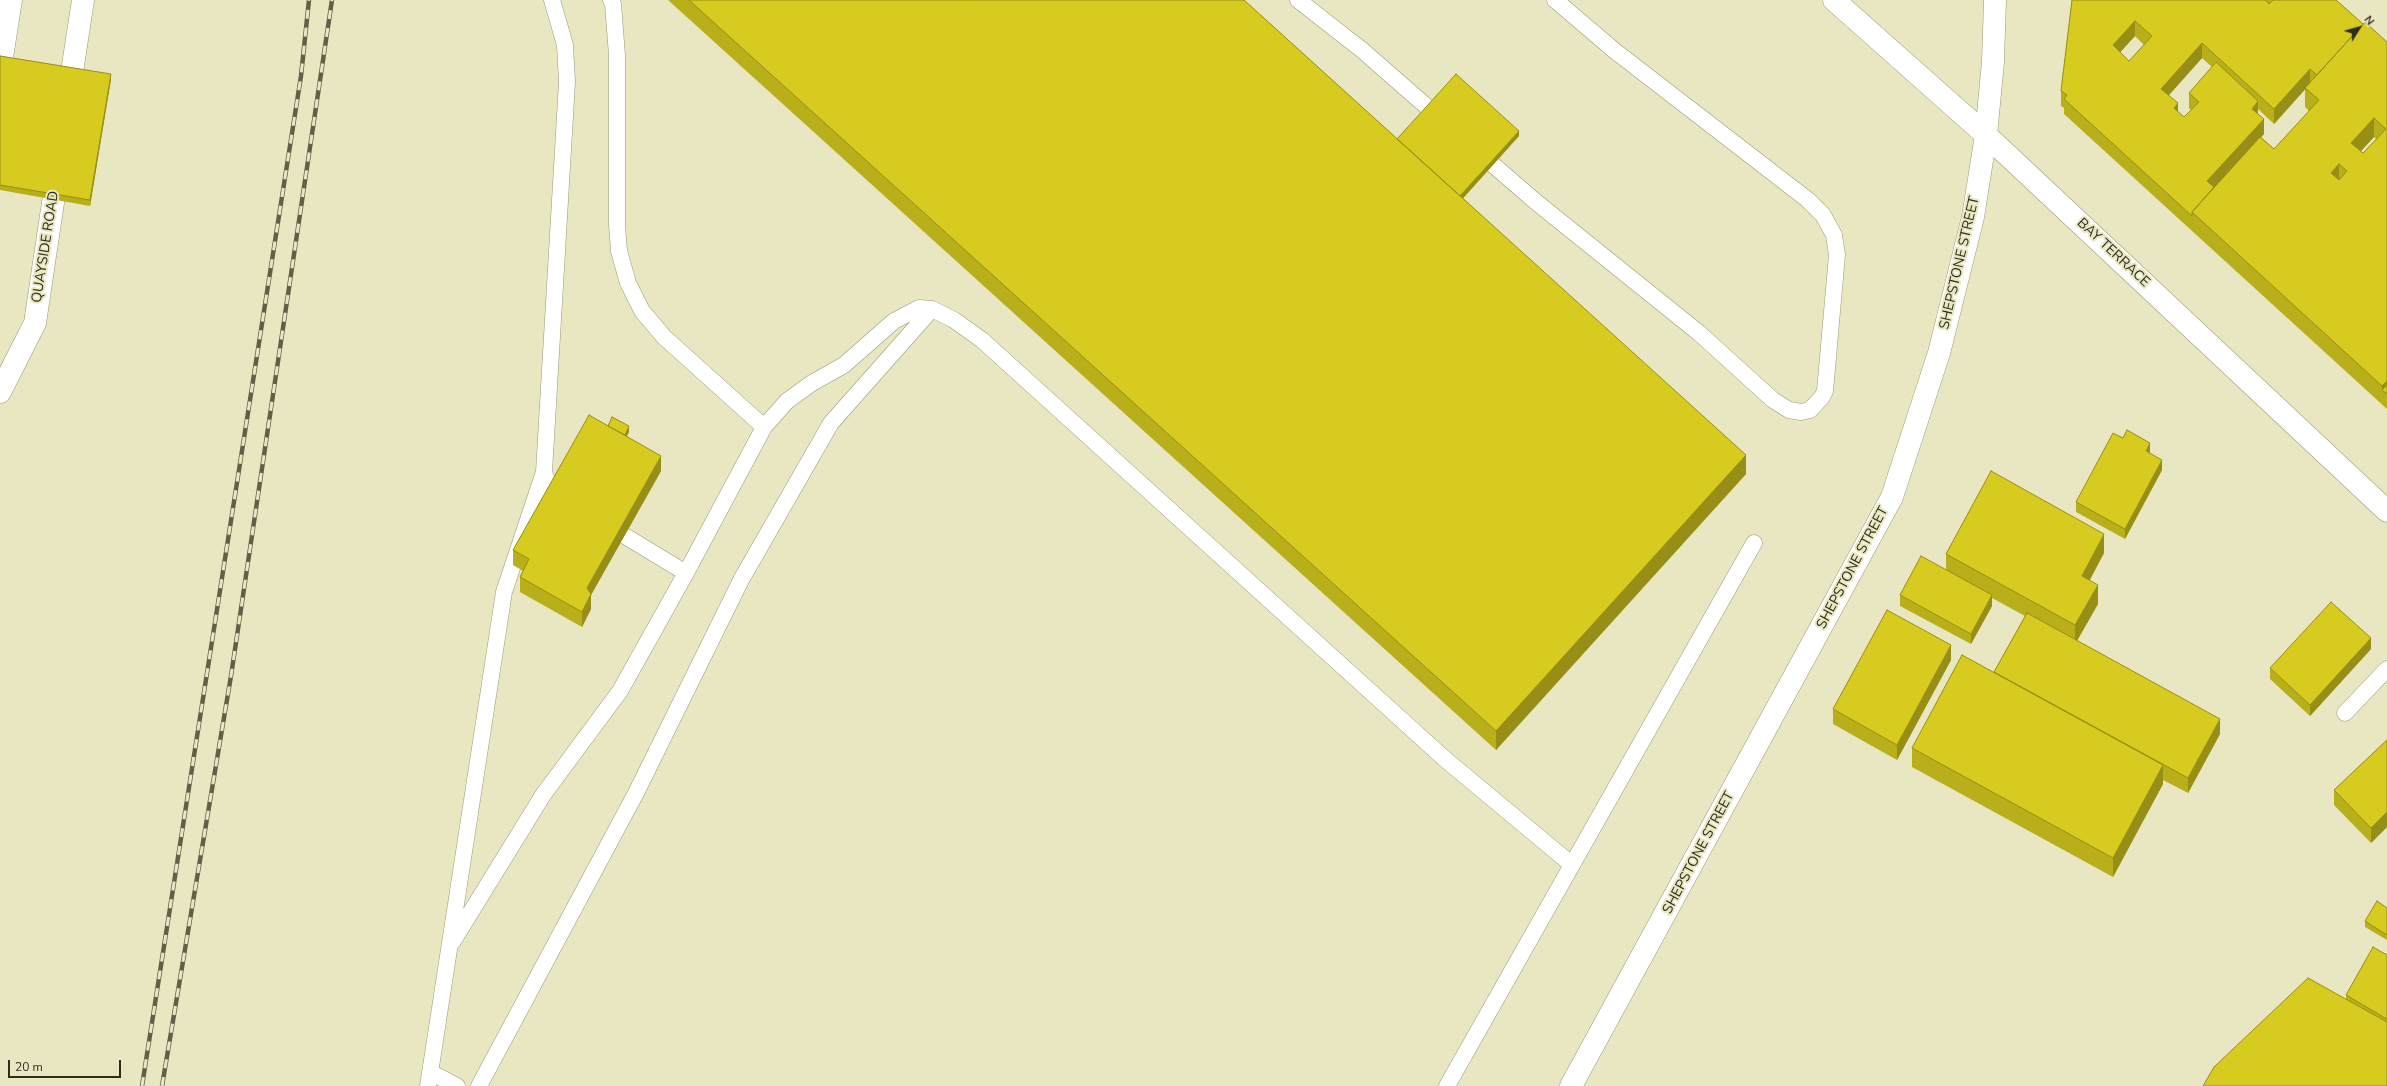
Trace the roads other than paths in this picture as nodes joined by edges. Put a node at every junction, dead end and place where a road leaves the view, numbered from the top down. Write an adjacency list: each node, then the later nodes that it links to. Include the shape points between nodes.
1 (11, 0): 9 (main road)
2 (83, 0): 10 (main road)
3 (552, 0): 18 (lane, via 565,45 567,82)
4 (611, 0): 17 (lane, via 617,55 617,225 619,251 628,283 642,311 664,337)
5 (1298, 0): 11 (lane, via 1362,50)
6 (1556, 0): 13 (lane, via 1615,51 1808,200 1823,215 1834,235 1837,255 1825,391 1822,397 1810,410 1801,412 1789,410 1773,400 1699,333 1536,202)
7 (1834, 0): 12 (main road, BAY TERRACE)
8 (1996, 0): 12 (main road, SHEPSTONE STREET)
9 (0, 70)
10 (65, 118)
11 (1452, 129)
12 (1986, 135): 20 (main road, BAY TERRACE); 32 (main road, SHEPSTONE STREET, via 1972,217 1939,354 1892,497)
13 (1464, 139)
14 (60, 150): 16 (main road, QUAYSIDE ROAD, via 35,323)
15 (932, 309): 17 (lane, via 919,308 894,320 844,365 787,401); 26 (lane, via 954,320 982,340 1446,760); 30 (lane, via 831,423 741,580 636,794)
16 (0, 392)
17 (764, 427): 23 (lane)
18 (544, 472): 19 (lane, via 550,492); 27 (lane, via 504,592)
19 (577, 508)
20 (2387, 511)
21 (597, 519): 23 (lane)
22 (1754, 543): 26 (lane)
23 (686, 573): 27 (lane, via 620,691 543,795)
24 (2387, 669): 25 (lane)
25 (2345, 714)
26 (1571, 864): 31 (lane)
27 (449, 946): 28 (lane)
28 (429, 1079): 29 (lane)
29 (457, 1086)
30 (479, 1086)
31 (1447, 1086)
32 (1571, 1086)

